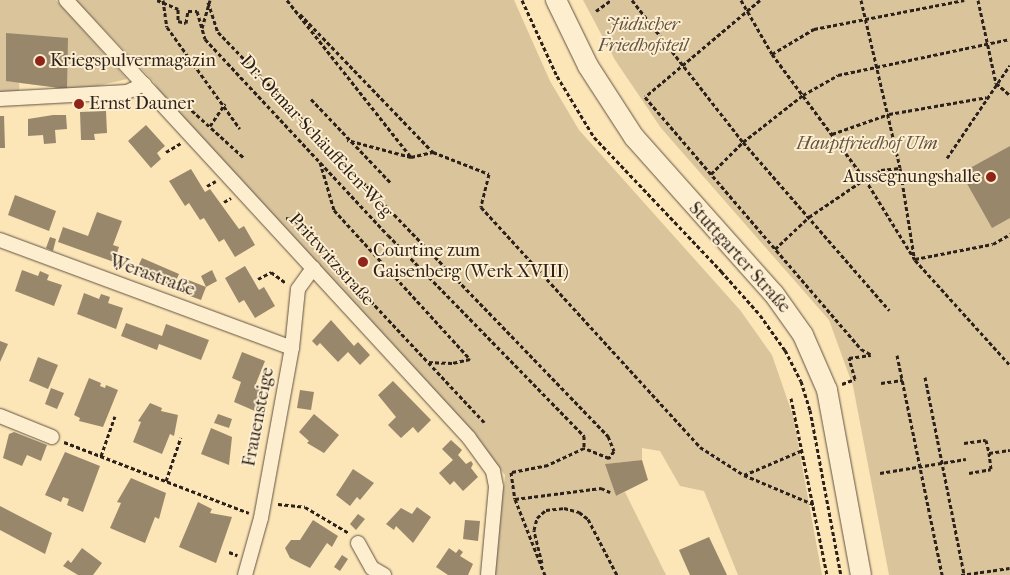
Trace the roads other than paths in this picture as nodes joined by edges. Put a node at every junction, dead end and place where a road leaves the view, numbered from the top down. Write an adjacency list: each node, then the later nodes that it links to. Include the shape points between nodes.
1 (66, 0): 3 (street, Prittwitzstraße)
2 (556, 0): 14 (main road, Stuttgarter Straße, via 588,66 623,121 670,180 785,308 810,349 827,390)
3 (144, 84): 4 (street, via 126,92); 6 (street, Prittwitzstraße)
4 (0, 99)
5 (0, 240): 7 (street, Werastraße)
6 (313, 268): 7 (street, Frauensteige, via 304,276 298,292); 13 (street, Prittwitzstraße, via 469,438 493,471 496,487)
7 (292, 348): 11 (street, Frauensteige, via 261,518)
8 (0, 416): 9 (street)
9 (52, 437)
10 (358, 543): 12 (street, via 372,568)
11 (245, 575)
12 (384, 575)
13 (488, 575)
14 (861, 575)

